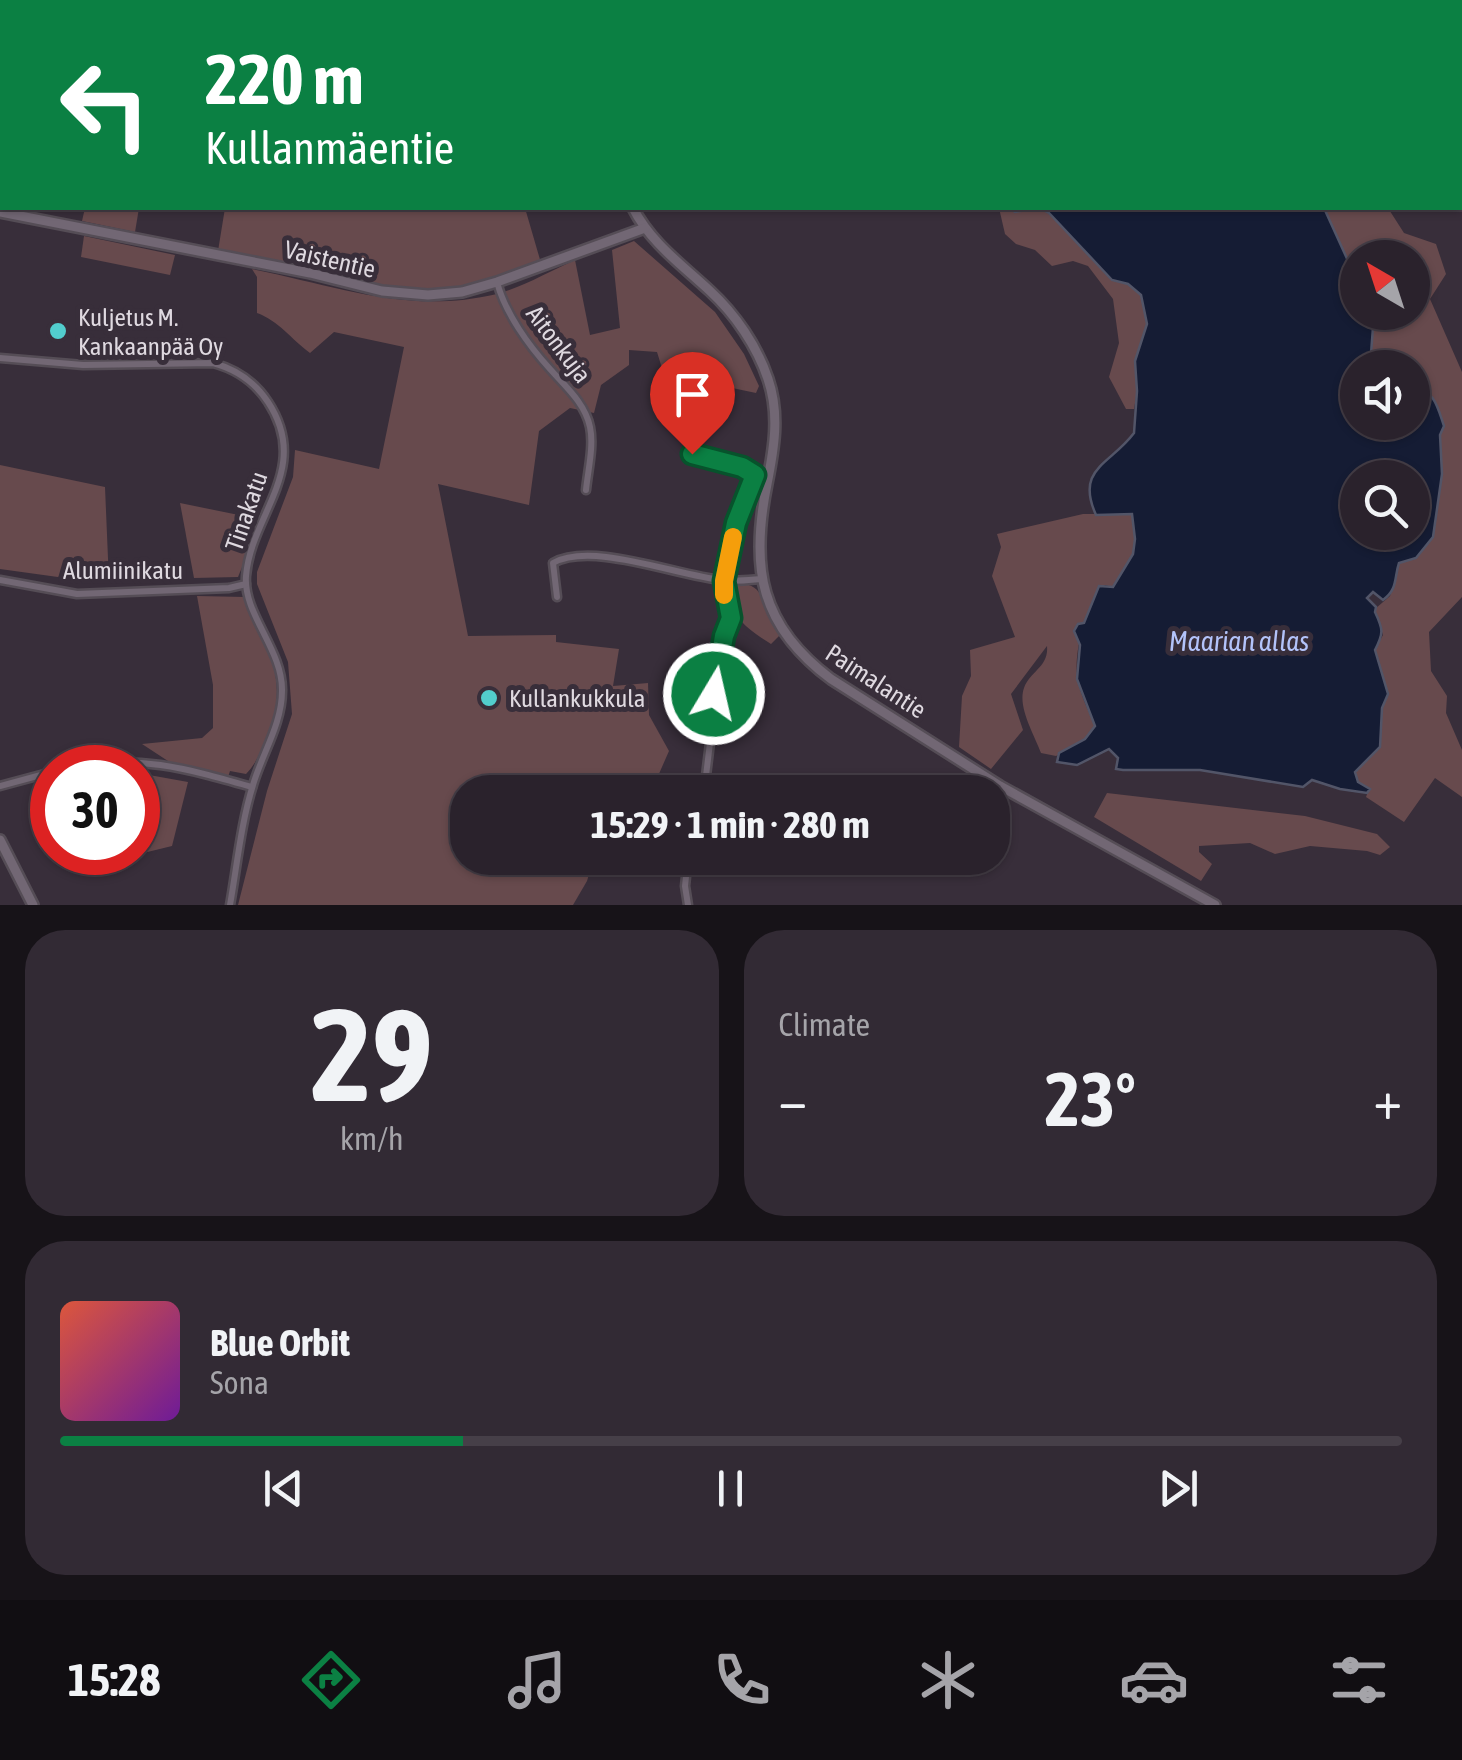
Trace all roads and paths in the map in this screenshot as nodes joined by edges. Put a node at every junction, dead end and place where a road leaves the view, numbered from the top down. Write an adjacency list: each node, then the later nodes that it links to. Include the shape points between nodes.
1 (634, 210): 3 (street, Paimalantie)
2 (0, 212): 4 (street, Vaistentie, via 382,291 445,294)
3 (646, 228): 4 (street, Vaistentie); 8 (street, Paimalantie, via 730,312 768,380 775,430 758,541)
4 (497, 282): 7 (street, Aitonkuja, via 502,300 589,423)
5 (0, 358): 11 (street, Tinakatu, via 83,366 203,362 232,370 257,388 278,422 284,460)
6 (692, 454): 10 (street, via 755,475)
7 (586, 490)
8 (761, 579): 10 (street); 23 (street, Paimalantie, via 781,629 831,680 1000,786)
9 (0, 580): 11 (street, Alumiinikatu, via 78,594)
10 (724, 581): 12 (street, via 604,558 568,558 553,564); 14 (street, via 731,618 720,653)
11 (246, 584): 17 (street, Tinakatu, via 282,689)
12 (557, 598)
13 (160, 764): 17 (street)
14 (706, 775)
15 (30, 778): 16 (street)
16 (0, 786)
17 (252, 787): 21 (street, Tinakatu)
18 (0, 840): 20 (street)
19 (686, 875): 22 (street)
20 (34, 905)
21 (230, 905)
22 (688, 905)
23 (1215, 905)

